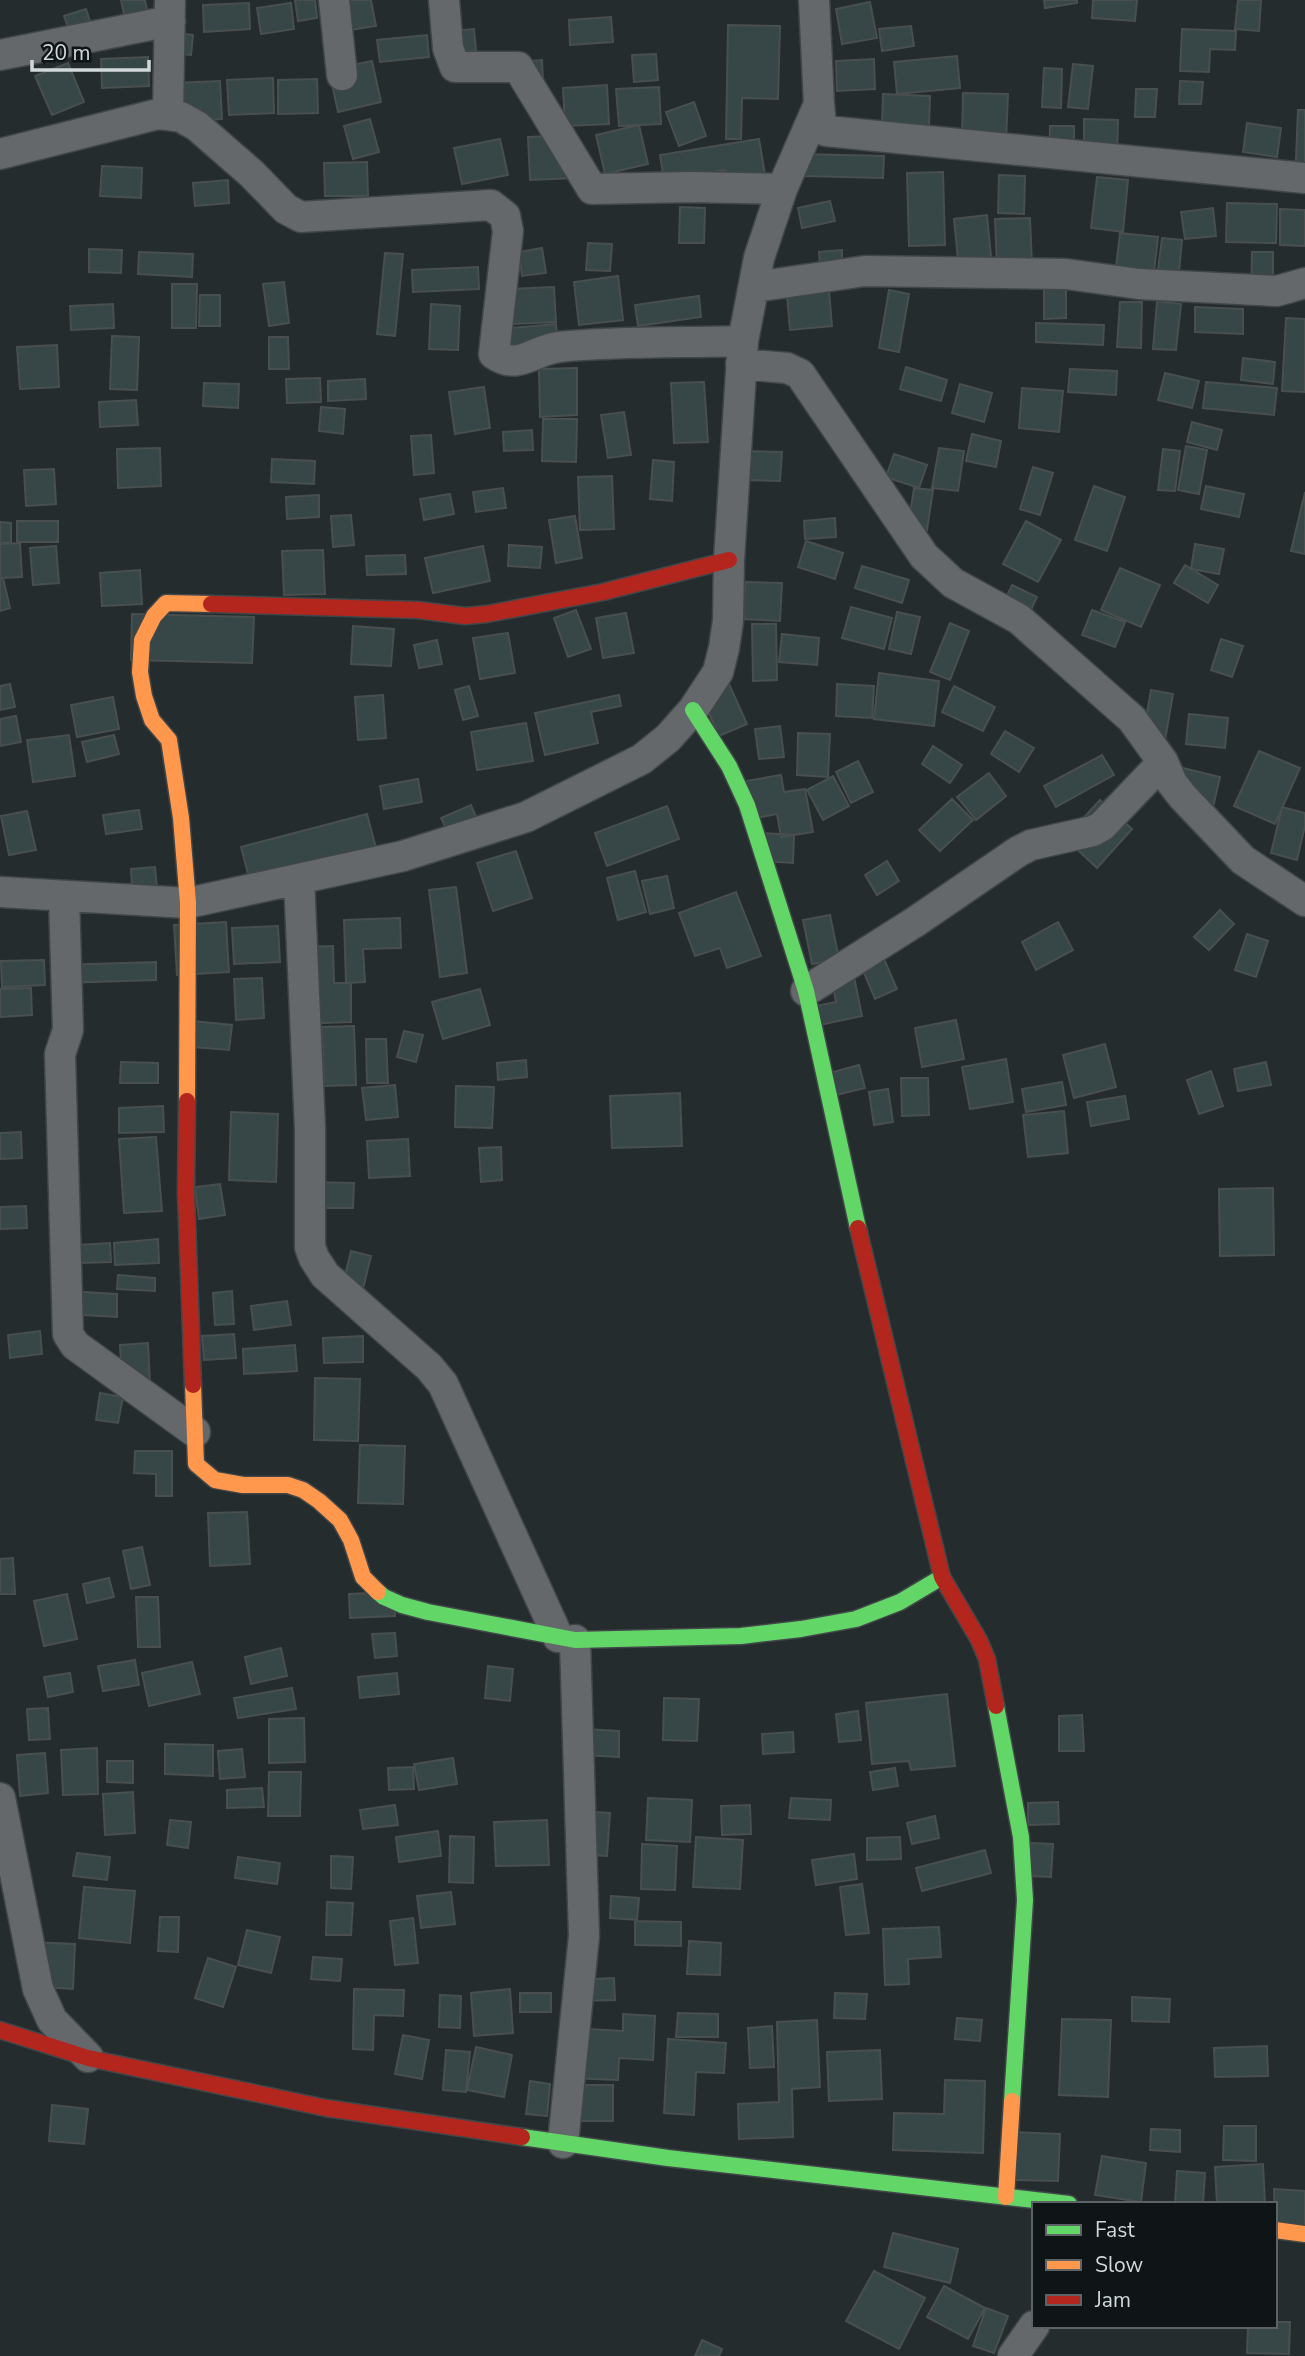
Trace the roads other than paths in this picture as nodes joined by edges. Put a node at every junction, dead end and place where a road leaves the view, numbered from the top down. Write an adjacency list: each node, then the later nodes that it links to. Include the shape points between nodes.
1 (334, 0): 6 (street)
2 (444, 0): 11 (street, via 448,48 455,67 518,67 592,189)
3 (814, 0): 7 (street)
4 (170, 10): 5 (street); 8 (street)
5 (0, 55)
6 (342, 75)
7 (819, 104): 10 (street, via 826,131); 11 (street)
8 (168, 115): 9 (street); 14 (street, via 197,126 286,209 301,217 491,205 505,216 508,231 494,354 501,359 515,362 550,348 594,343)
9 (0, 154)
10 (1305, 178)
11 (782, 189): 13 (street)
12 (1305, 283): 13 (street, via 1277,291 1139,284 1066,274 865,271)
13 (754, 287): 14 (street)
14 (742, 353): 15 (street); 17 (street, via 800,374 924,556 953,583 1019,619 1132,719)
15 (729, 560): 16 (street, via 724,648 718,672); 22 (street, via 604,592 465,616 418,610 166,603 142,640 140,672 152,720 169,740)
16 (693, 710): 18 (street, via 642,759 526,817 403,856); 23 (street, via 729,766 747,805)
17 (1163, 762): 21 (street, via 1183,797 1243,860); 23 (street, via 1102,826 1031,845)
18 (299, 879): 22 (street); 26 (street, via 310,1128 310,1247 325,1275 443,1384)
19 (0, 892): 20 (street)
20 (64, 897): 22 (street); 24 (street, via 68,1030 60,1054 68,1334 75,1345)
21 (1305, 901)
22 (188, 904): 24 (street, via 187,1193)
23 (806, 991): 25 (street)
24 (195, 1432): 26 (street, via 196,1464 215,1480 288,1485 332,1511 346,1529 363,1577 384,1597 428,1612)
25 (942, 1577): 26 (street, via 900,1602 856,1619 802,1629 741,1636); 31 (street, via 987,1659 1021,1837 1025,1900)
26 (566, 1639): 30 (street, via 584,1936)
27 (1, 1806): 29 (street, via 38,1989 52,2021)
28 (0, 2030): 29 (street)
29 (88, 2057): 30 (street, via 326,2108)
30 (563, 2143): 31 (street)
31 (1006, 2197): 32 (street)
32 (1051, 2202)
33 (1277, 2230): 34 (street)
34 (1305, 2234)
35 (1033, 2328): 36 (street)
36 (1013, 2356)

